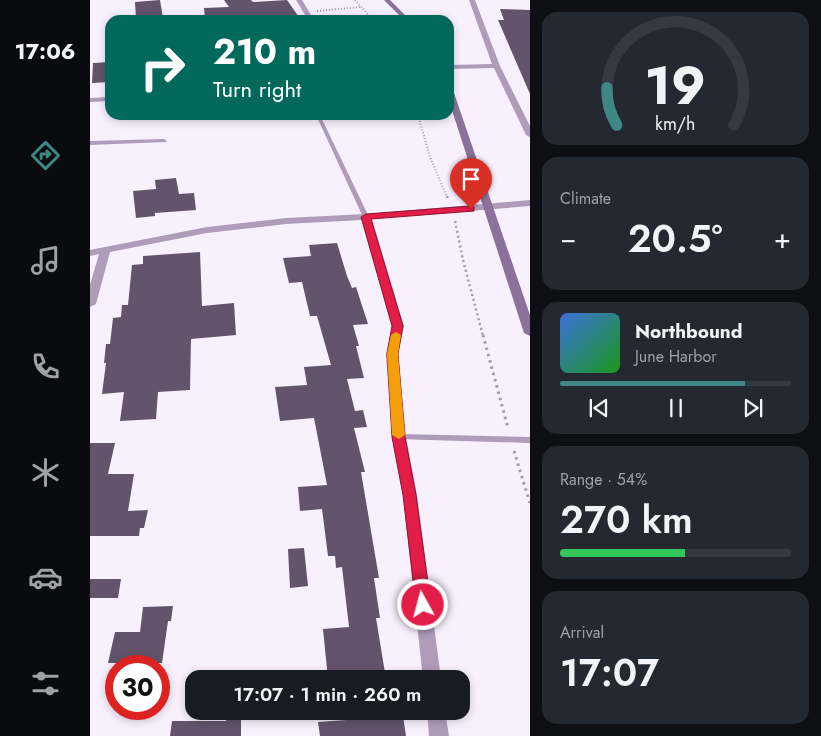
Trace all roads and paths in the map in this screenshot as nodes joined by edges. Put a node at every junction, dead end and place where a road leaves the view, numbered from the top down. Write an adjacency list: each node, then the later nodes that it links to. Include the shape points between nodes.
1 (299, 0): 7 (street)
2 (355, 0): 5 (path)
3 (387, 0): 9 (main road)
4 (472, 0): 10 (street)
5 (361, 7): 6 (path); 8 (path)
6 (316, 11)
7 (308, 15)
8 (368, 15)
9 (402, 15)
10 (496, 66): 11 (street); 17 (street)
11 (454, 67)
12 (105, 99): 13 (street)
13 (90, 100)
14 (454, 105): 21 (main road)
15 (320, 120): 23 (lane)
16 (419, 120): 22 (path, via 430,157)
17 (530, 135)
18 (164, 141): 19 (lane)
19 (90, 143)
20 (530, 203): 21 (street)
21 (489, 208): 22 (street); 27 (main road)
22 (454, 210): 23 (street); 29 (path, via 463,260)
23 (366, 217): 24 (street, via 286,221 207,230); 28 (street, via 398,326 392,354)
24 (105, 251): 25 (street); 26 (street)
25 (90, 253)
26 (90, 304)
27 (530, 333)
28 (399, 437): 29 (lane); 32 (street, via 410,495)
29 (512, 439): 30 (lane); 31 (path)
30 (530, 440)
31 (530, 503)
32 (431, 670)
33 (437, 720): 34 (street)
34 (439, 736)

